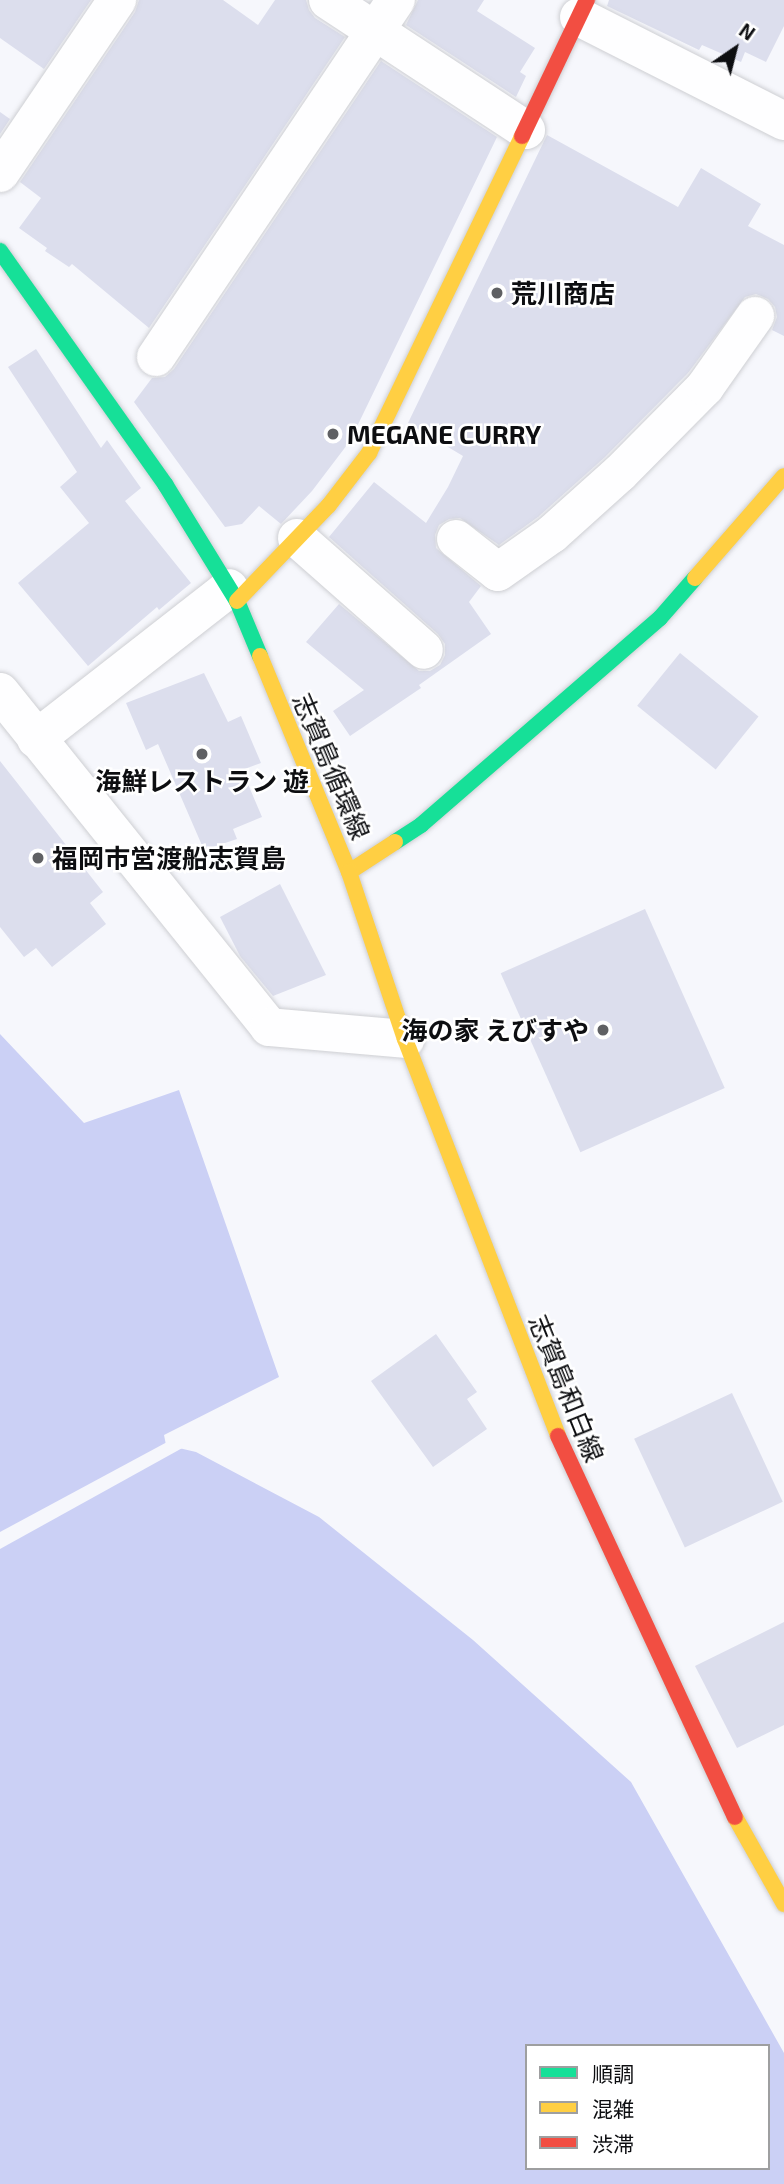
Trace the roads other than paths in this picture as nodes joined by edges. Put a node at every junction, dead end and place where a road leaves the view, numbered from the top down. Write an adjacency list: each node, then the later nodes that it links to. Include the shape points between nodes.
1 (117, 0): 8 (street)
2 (328, 0): 5 (street)
3 (396, 0): 5 (street)
4 (583, 9): 6 (street); 7 (main road)
5 (376, 34): 7 (street); 11 (street)
6 (784, 121)
7 (526, 130): 13 (main road, via 369,453)
8 (0, 173)
9 (0, 251): 15 (main road, 志賀島循環線, via 165,484)
10 (755, 316): 14 (street, via 705,387 552,534 498,572)
11 (156, 357)
12 (784, 476): 19 (main road, 志賀島循環線, via 660,618 421,825)
13 (298, 538): 15 (main road); 16 (street)
14 (456, 539)
15 (233, 595): 18 (street); 19 (main road, 志賀島循環線)
16 (424, 650)
17 (0, 692): 18 (street)
18 (36, 739): 20 (street, via 270,1027)
19 (349, 872): 20 (main road, 志賀島和白線)
20 (405, 1039): 21 (main road, 志賀島和白線, via 554,1428 744,1837)
21 (784, 1904)

